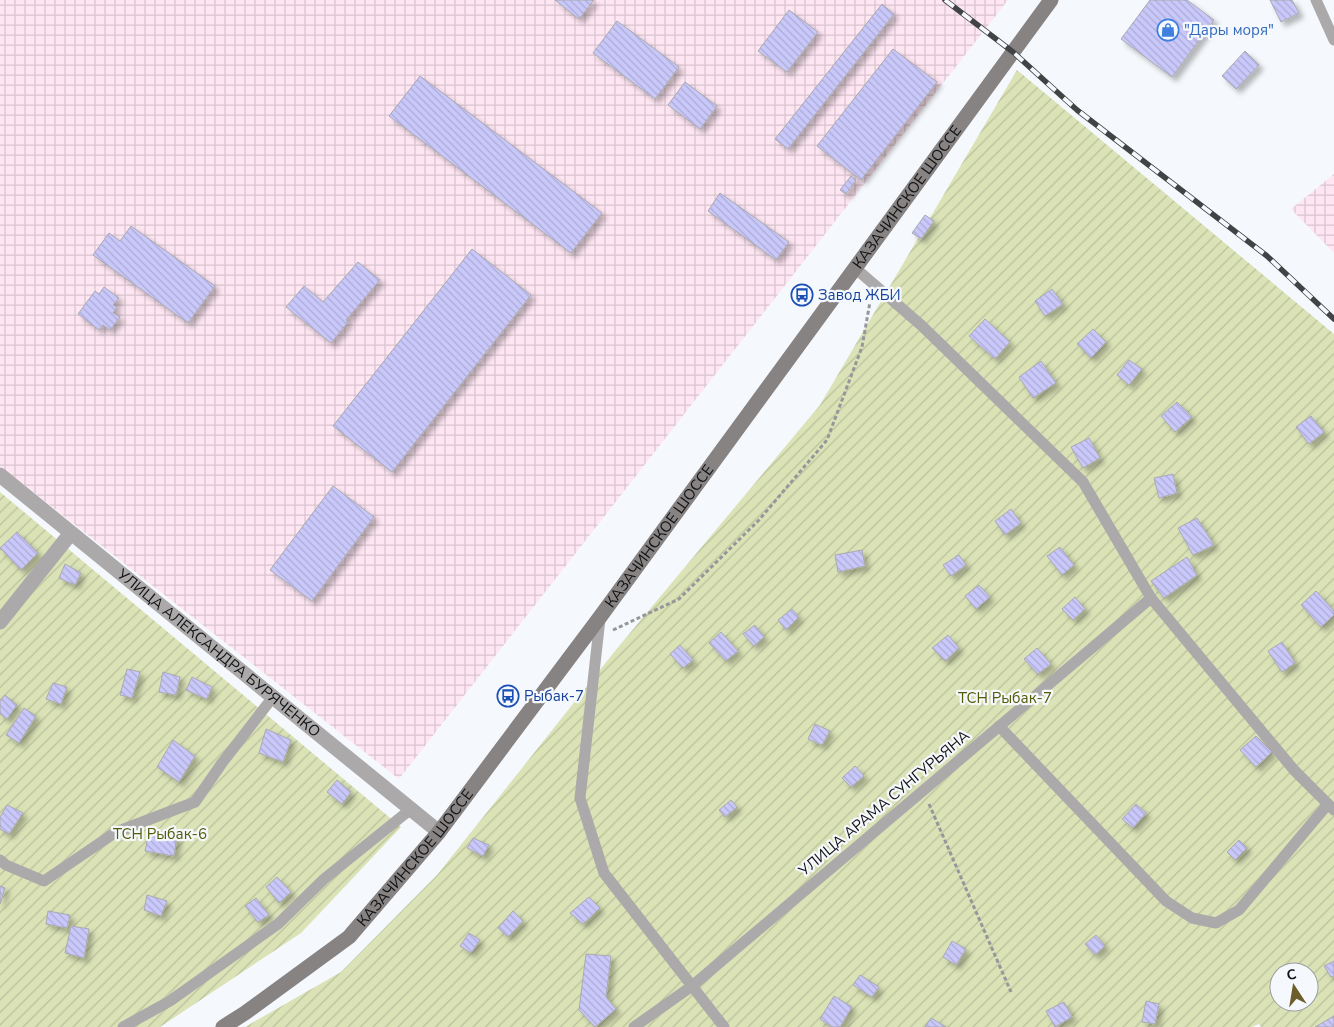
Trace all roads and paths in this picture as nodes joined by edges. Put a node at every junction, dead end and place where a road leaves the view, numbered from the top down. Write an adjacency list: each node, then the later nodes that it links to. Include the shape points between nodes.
1 (1051, 0): 4 (main road, КАЗАЧИНСКОЕ ШОССЕ)
2 (1316, 0): 3 (lane)
3 (1334, 40)
4 (855, 268): 5 (lane); 9 (main road, КАЗАЧИНСКОЕ ШОССЕ)
5 (874, 284): 8 (lane, via 921,325 1083,482); 11 (path, via 862,347 827,440 759,520 679,599)
6 (0, 475): 7 (street, УЛИЦА АЛЕКСАНДРА БУРЯЧЕНКО)
7 (71, 533): 10 (street); 12 (street, УЛИЦА АЛЕКСАНДРА БУРЯЧЕНКО)
8 (1151, 598): 13 (lane, УЛИЦА АРАМА СУНГУРЬЯНА); 15 (lane, via 1294,770)
9 (600, 617): 11 (lane); 17 (main road, КАЗАЧИНСКОЕ ШОССЕ)
10 (0, 622)
11 (598, 638): 19 (lane, via 580,798 604,873)
12 (273, 697): 16 (street, УЛИЦА АЛЕКСАНДРА БУРЯЧЕНКО); 18 (lane, via 196,802 116,832 44,882)
13 (998, 726): 14 (lane, УЛИЦА АРАМА СУНГУРЬЯНА); 15 (lane, via 1166,901 1192,918 1216,923 1239,910)
14 (923, 790): 19 (lane, УЛИЦА АРАМА СУНГУРЬЯНА); 20 (path)
15 (1331, 807)
16 (411, 809): 17 (street, УЛИЦА АЛЕКСАНДРА БУРЯЧЕНКО); 21 (lane, via 324,879 278,924 170,1001)
17 (439, 832): 22 (main road, КАЗАЧИНСКОЕ ШОССЕ, via 348,937)
18 (0, 860)
19 (692, 986): 23 (lane, УЛИЦА АРАМА СУНГУРЬЯНА); 24 (lane)
20 (1011, 992)
21 (123, 1027)
22 (223, 1027)
23 (634, 1027)
24 (724, 1027)

